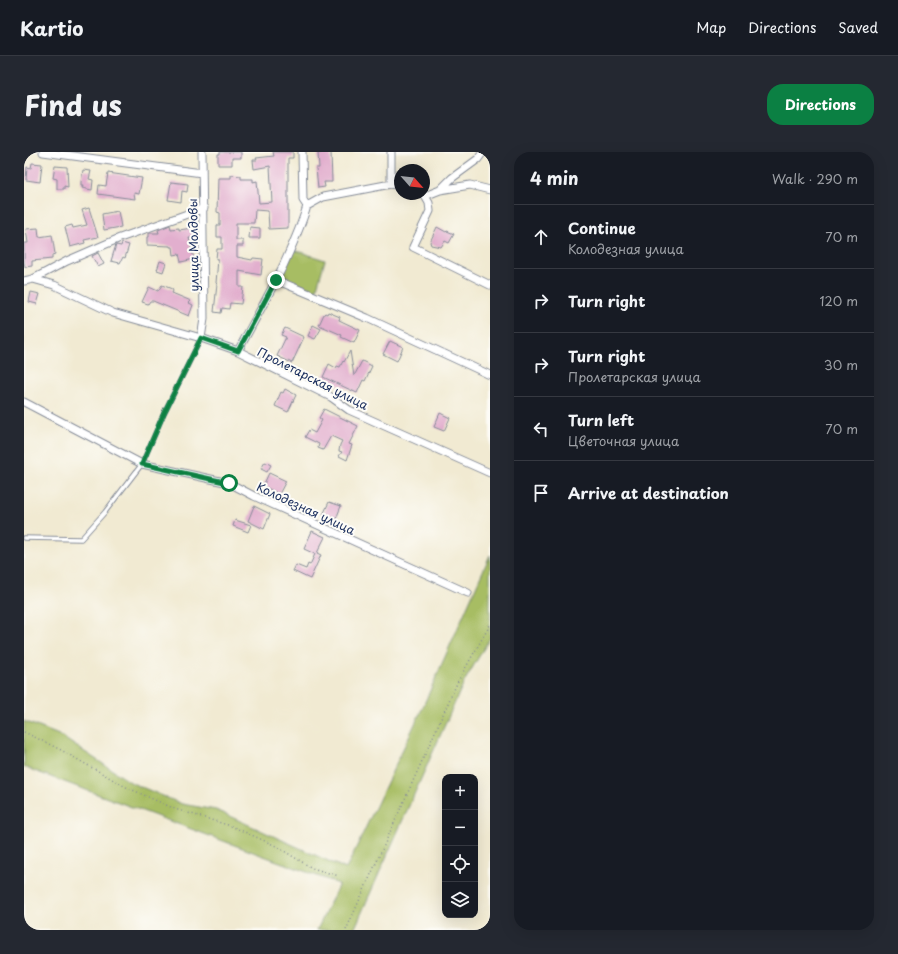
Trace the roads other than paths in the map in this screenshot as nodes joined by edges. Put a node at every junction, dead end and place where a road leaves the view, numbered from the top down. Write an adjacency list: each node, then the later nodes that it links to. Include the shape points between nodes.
1 (43, 152): 6 (street)
2 (202, 152): 6 (street, улица Молдовы)
3 (302, 152): 13 (street, via 302,200)
4 (391, 152): 7 (street)
5 (483, 152): 9 (street)
6 (202, 173): 14 (street, улица Молдовы)
7 (391, 184): 8 (street); 13 (street, via 323,197)
8 (394, 185)
9 (440, 190): 10 (street, via 470,185); 11 (street)
10 (490, 190)
11 (430, 193)
12 (427, 200): 18 (street, via 430,211 413,247)
13 (307, 206): 16 (street, via 297,236)
14 (204, 208): 15 (street, Пролетарская улица, via 120,238); 19 (street, улица Молдовы, via 204,319)
15 (33, 279): 17 (street, Пролетарская улица); 19 (street, Пролетарская улица, via 54,285 112,312)
16 (276, 280): 20 (street); 21 (street, via 367,318)
17 (24, 281)
18 (490, 285)
19 (201, 338): 20 (street, Пролетарская улица); 23 (lane)
20 (238, 351): 24 (street, Пролетарская улица, via 331,397 349,410)
21 (490, 375)
22 (24, 402): 23 (street, Колодезная улица)
23 (142, 464): 25 (lane, via 81,539); 26 (street, Колодезная улица, via 229,483)
24 (490, 473)
25 (24, 538)
26 (468, 593)

